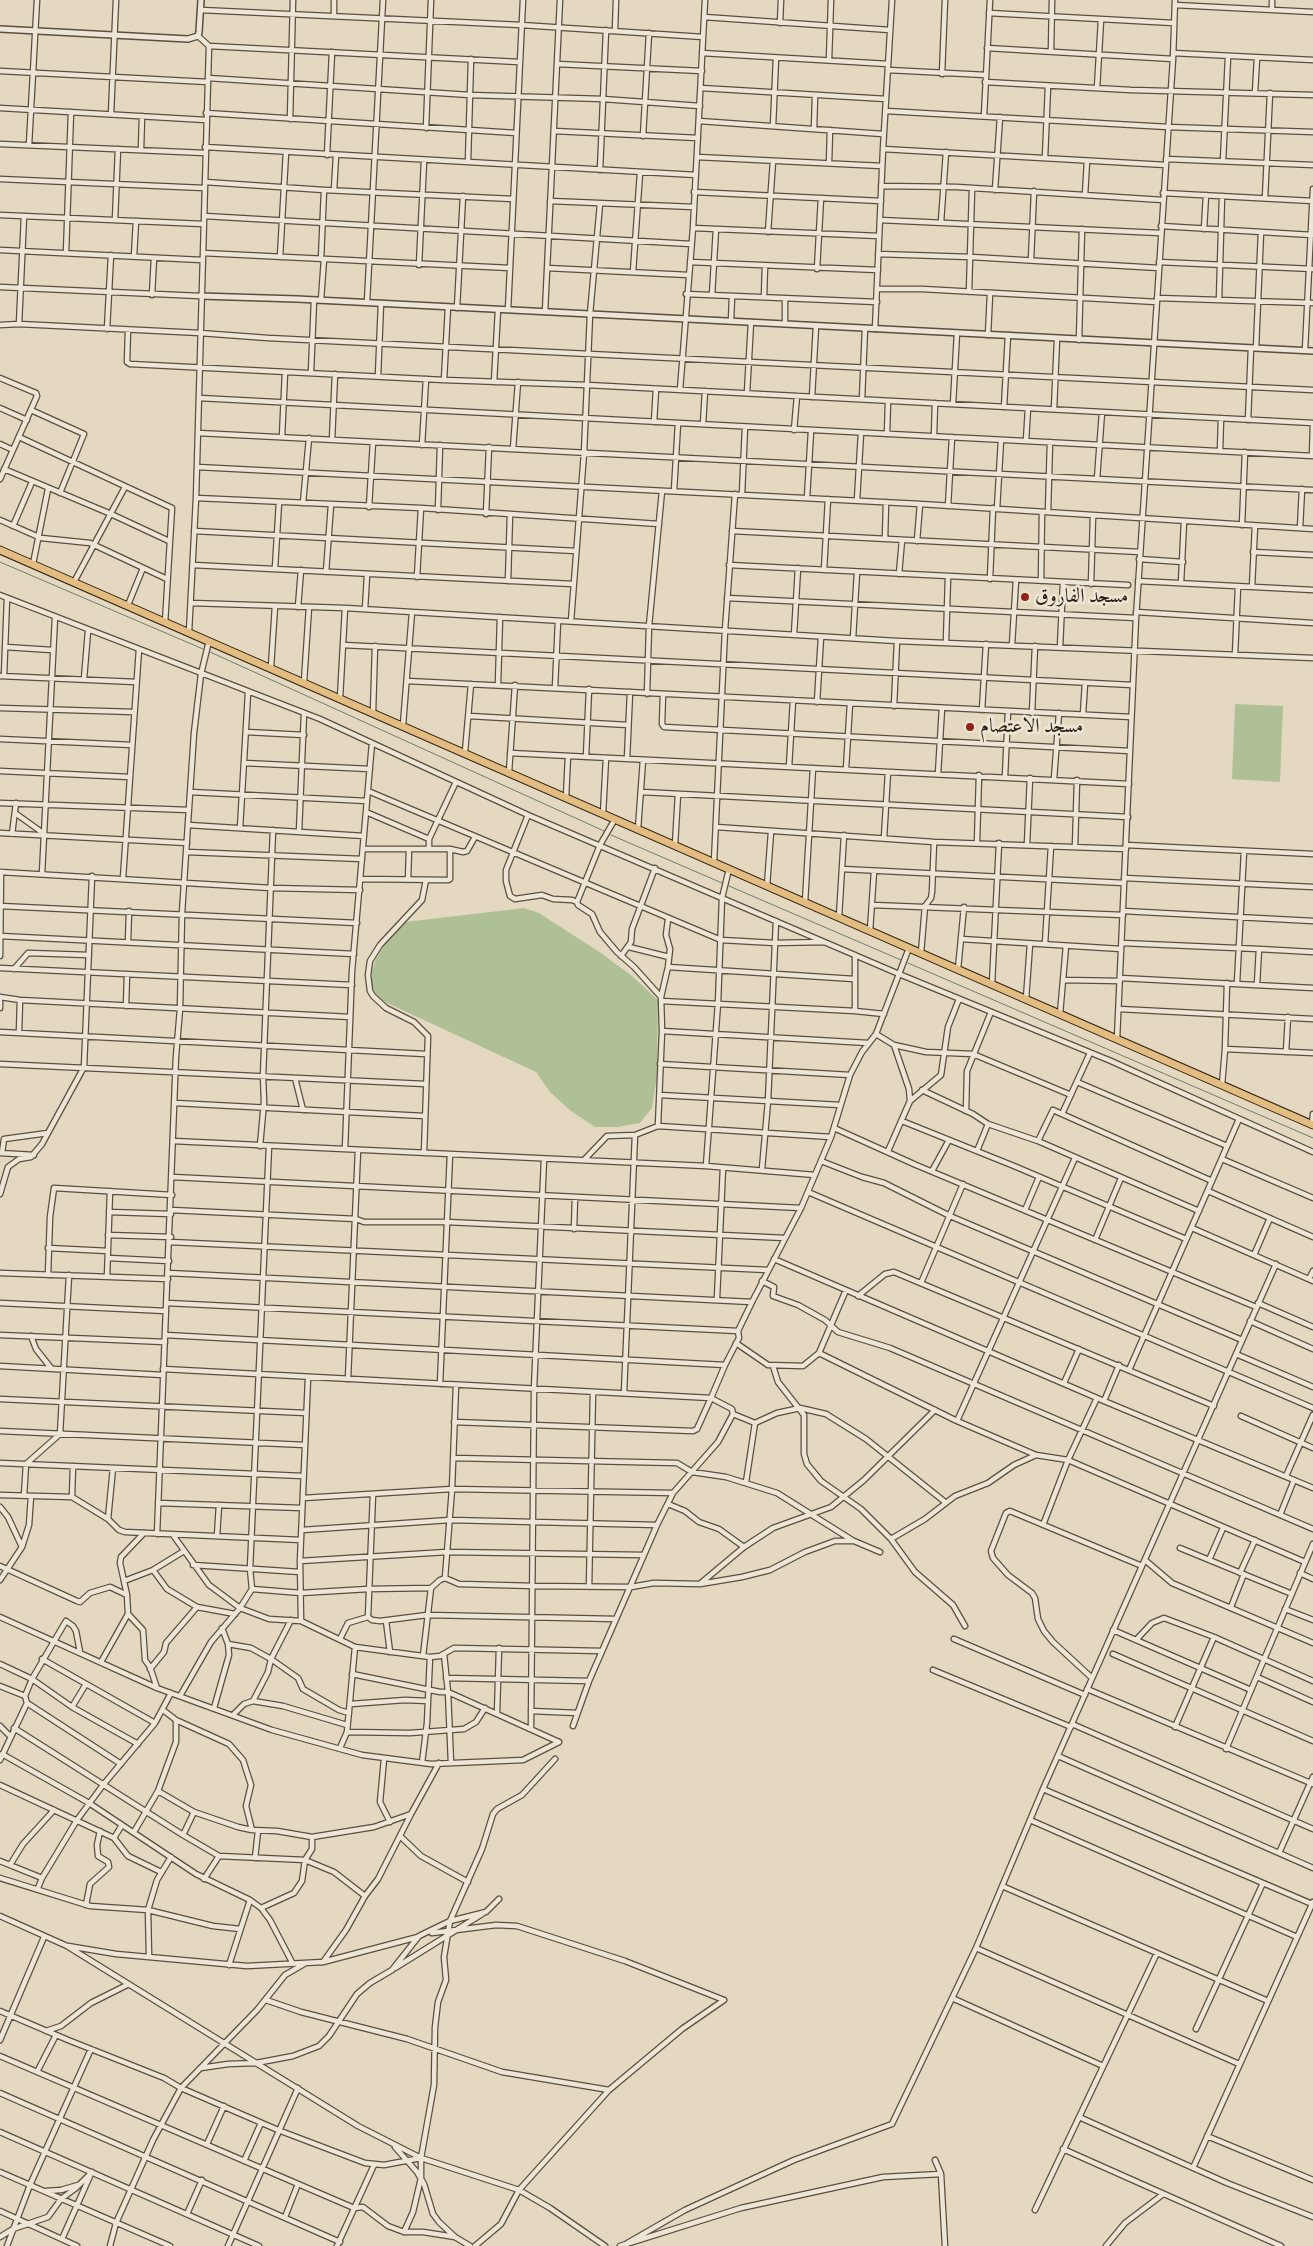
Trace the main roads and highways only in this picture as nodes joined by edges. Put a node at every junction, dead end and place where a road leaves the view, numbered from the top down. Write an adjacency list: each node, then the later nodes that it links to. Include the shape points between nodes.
1 (0, 550): 2 (main road)
2 (1313, 1125)

